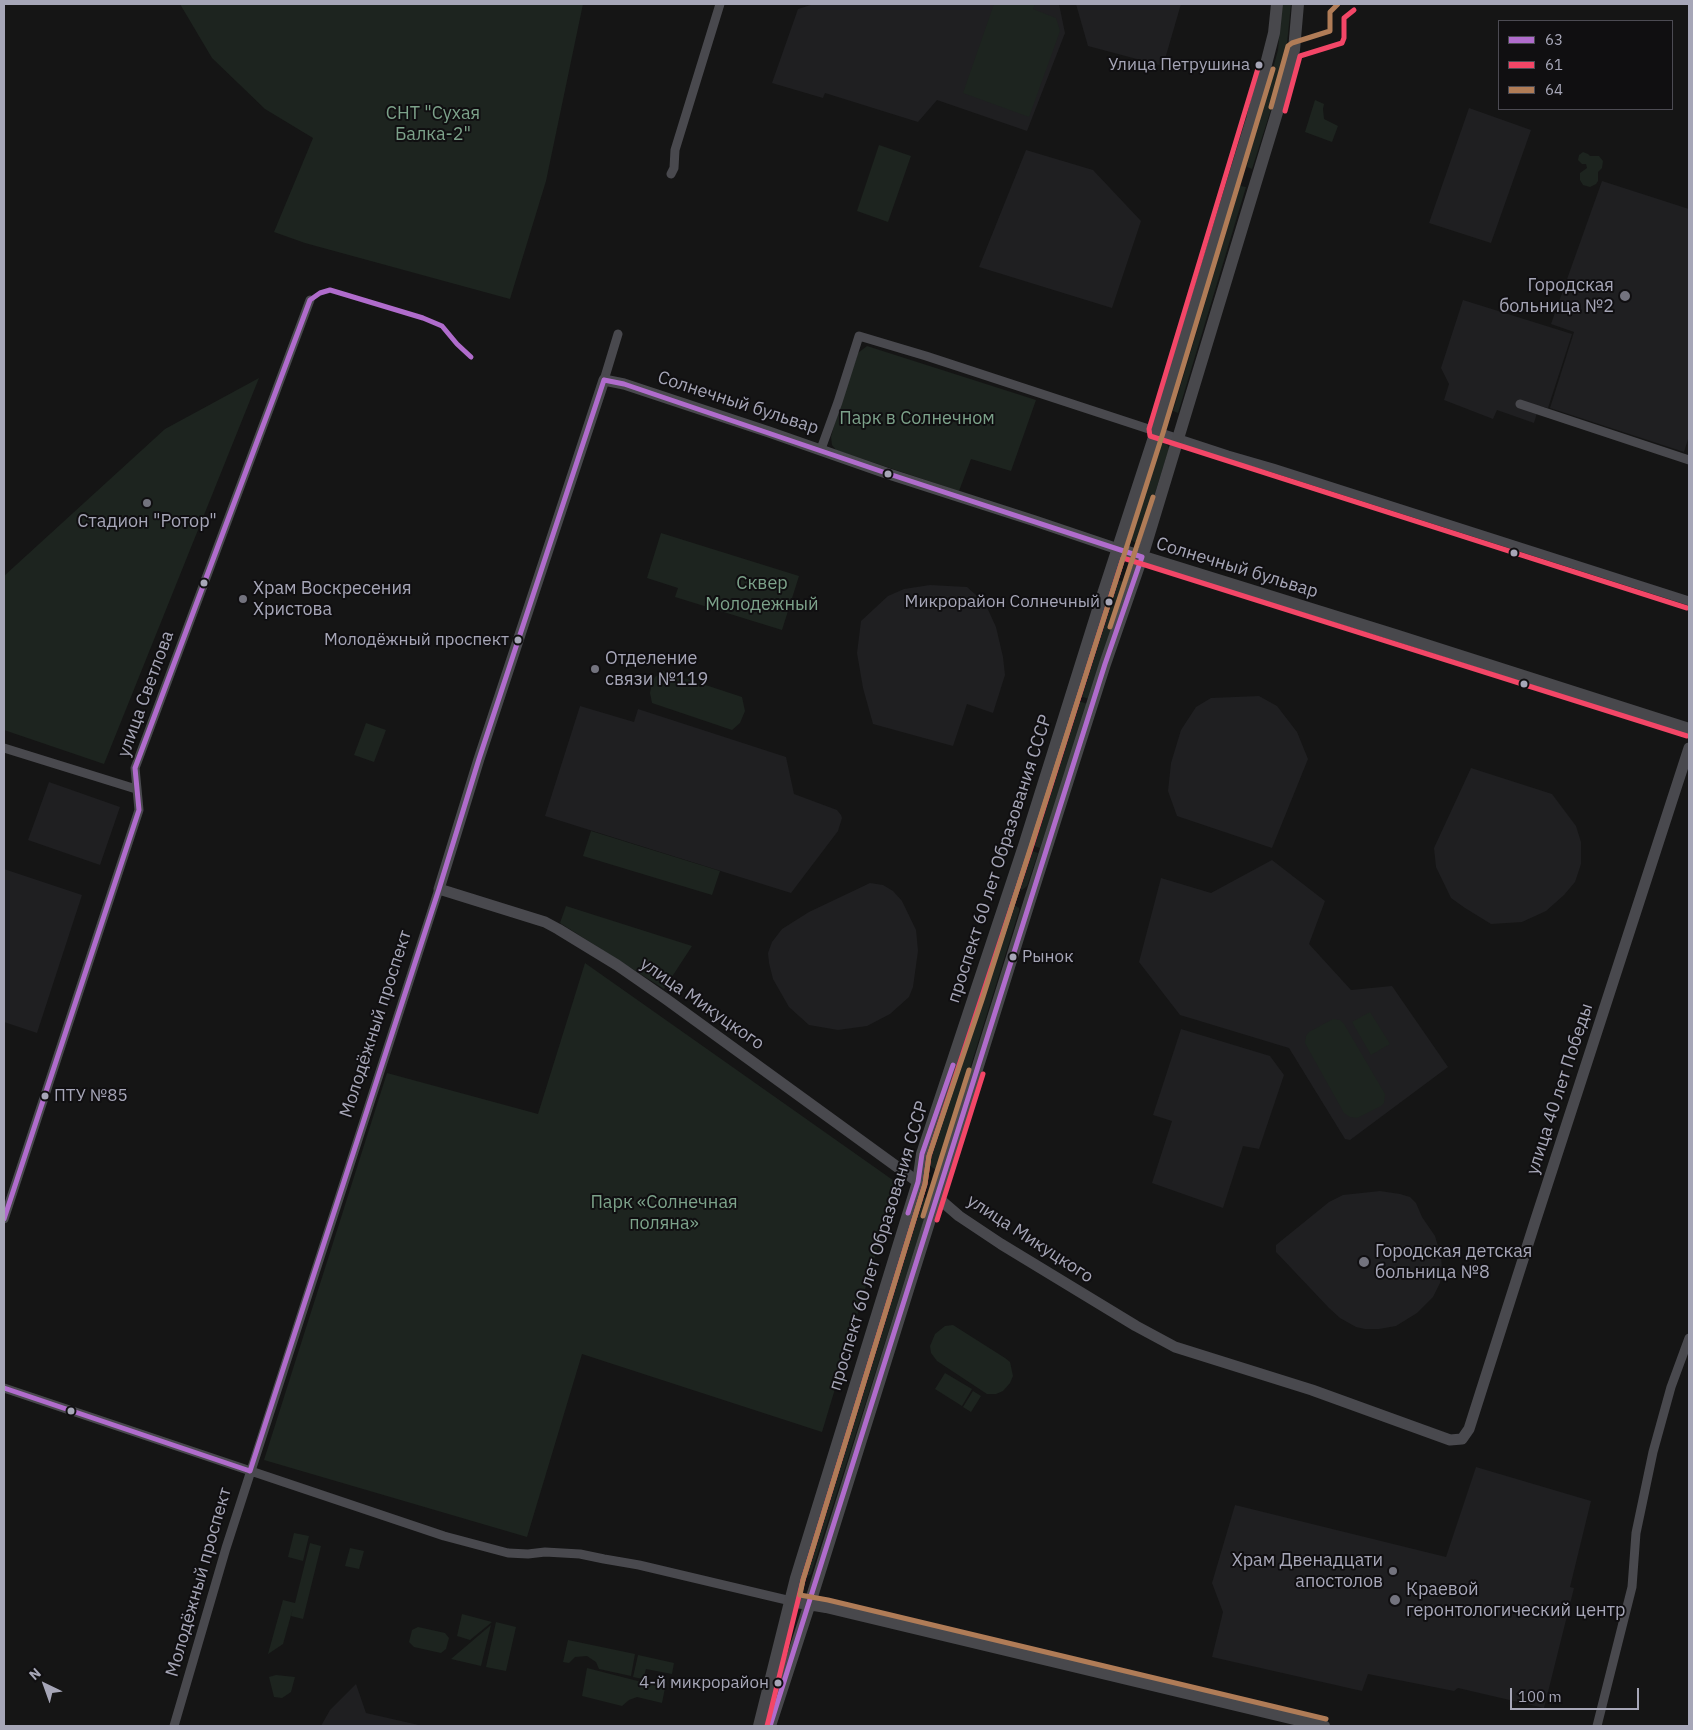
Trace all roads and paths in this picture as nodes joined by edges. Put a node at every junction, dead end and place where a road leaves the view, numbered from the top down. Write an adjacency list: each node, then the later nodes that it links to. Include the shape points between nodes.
1 (720, 4): 5 (street, via 675,150)
2 (1277, 4): 4 (main road, проспект 60 лет Образования СССР, via 1266,67)
3 (1298, 4): 6 (main road, via 1294,50)
4 (1236, 171): 6 (main road); 11 (main road, проспект 60 лет Образования СССР)
5 (671, 174)
6 (1256, 181): 12 (main road)
7 (310, 300): 21 (street, улица Светлова, via 135,768)
8 (618, 334): 9 (street, Молодёжный проспект)
9 (604, 380): 13 (street, Солнечный бульвар); 22 (street, Молодёжный проспект)
10 (1520, 404): 14 (street)
11 (1156, 431): 12 (street); 13 (street, via 859,336); 15 (main road, проспект 60 лет Образования СССР)
12 (1179, 438): 16 (main road); 17 (street)
13 (821, 449): 15 (street, Солнечный бульвар)
14 (1689, 460)
15 (1118, 549): 16 (main road, Солнечный бульвар); 23 (main road, проспект 60 лет Образования СССР)
16 (1142, 557): 18 (main road, Солнечный бульвар); 24 (main road)
17 (1689, 601)
18 (1689, 729)
19 (4, 748): 21 (street)
20 (1689, 748): 30 (street, улица 40 лет Победы, via 1469,1429)
21 (136, 789): 27 (street, улица Светлова, via 139,810)
22 (438, 889): 25 (street, улица Микуцкого, via 546,922 558,929 666,999); 31 (street, Молодёжный проспект)
23 (1008, 896): 24 (main road); 25 (main road, проспект 60 лет Образования СССР, via 922,1154)
24 (1029, 903): 26 (main road)
25 (918, 1182): 26 (main road, улица Микуцкого); 32 (main road, проспект 60 лет Образования СССР)
26 (937, 1197): 30 (street, улица Микуцкого, via 958,1216 1001,1244 1175,1347 1302,1387 1450,1440); 33 (main road)
27 (4, 1219)
28 (1689, 1338): 38 (street, via 1653,1452 1636,1533 1632,1587)
29 (4, 1388): 31 (street)
30 (1462, 1439)
31 (250, 1471): 32 (street, via 444,1536 508,1553 588,1556); 34 (street, Молодёжный проспект)
32 (791, 1601): 33 (main road); 35 (main road, проспект 60 лет Образования СССР)
33 (810, 1603): 36 (main road); 37 (main road)
34 (174, 1726)
35 (759, 1726)
36 (770, 1726)
37 (1324, 1726)
38 (1597, 1726)

